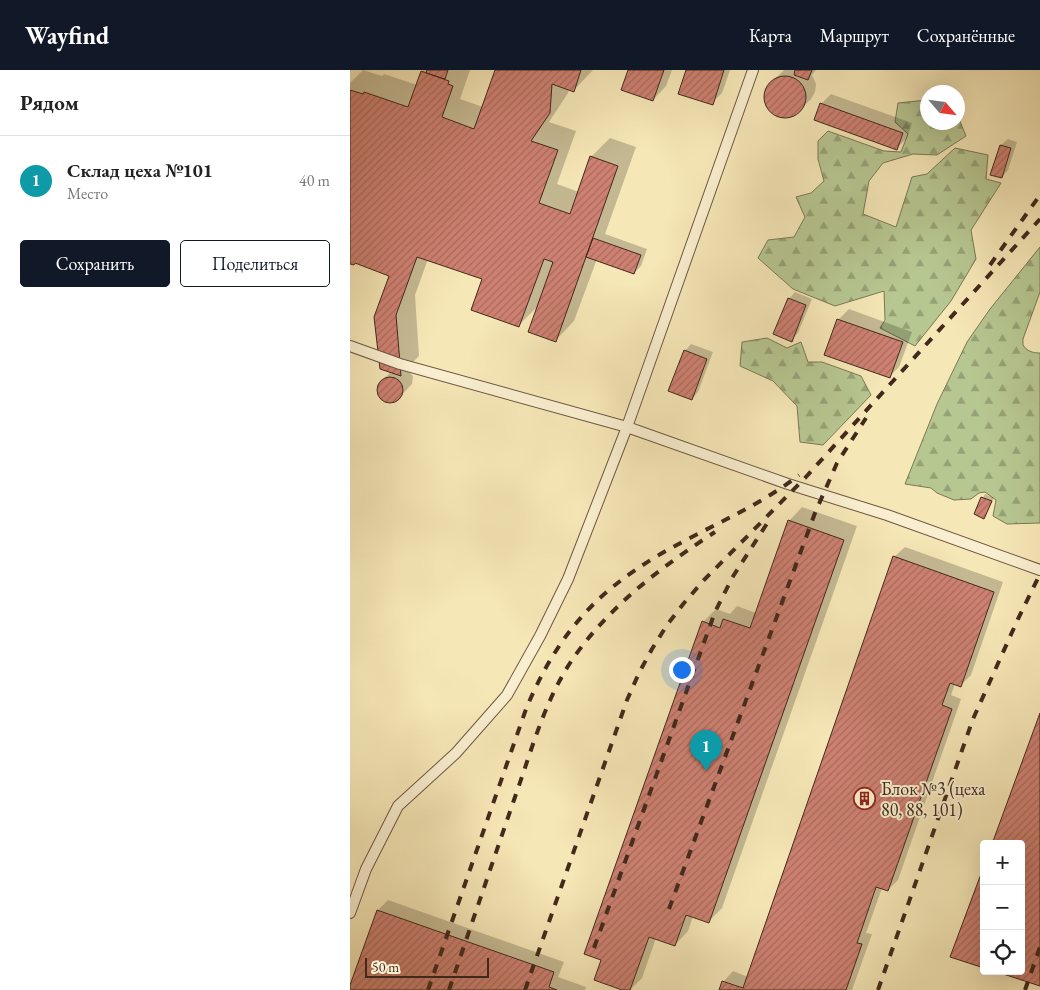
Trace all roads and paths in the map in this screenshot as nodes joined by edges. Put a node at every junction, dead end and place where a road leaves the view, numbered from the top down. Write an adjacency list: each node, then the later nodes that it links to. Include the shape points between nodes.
1 (753, 70): 3 (lane)
2 (350, 346): 3 (lane, via 400,364)
3 (627, 427): 4 (lane); 5 (lane, via 568,579 507,695 456,753 398,806 366,869)
4 (1040, 570)
5 (350, 913)

